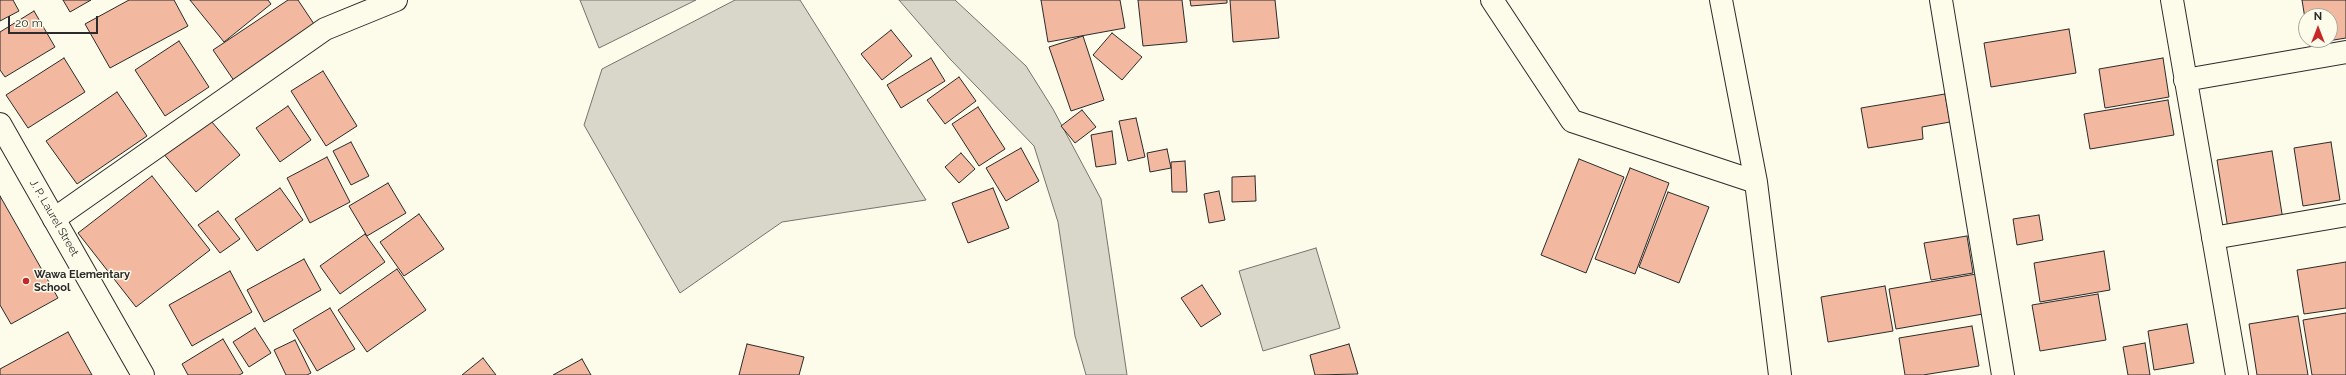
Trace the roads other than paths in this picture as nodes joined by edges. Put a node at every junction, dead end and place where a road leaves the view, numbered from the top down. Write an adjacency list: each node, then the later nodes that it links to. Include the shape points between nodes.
1 (396, 0): 11 (street, via 325,29)
2 (1492, 0): 9 (street, via 1572,121)
3 (1721, 0): 9 (street)
4 (1941, 0): 15 (street)
5 (2172, 0): 7 (street)
6 (2346, 52): 7 (street)
7 (2186, 80): 12 (street)
8 (0, 124): 11 (street, J. P. Laurel Street)
9 (1756, 182): 14 (street)
10 (2346, 215): 12 (street)
11 (54, 219): 13 (street, J. P. Laurel Street)
12 (2213, 238): 16 (street)
13 (143, 375)
14 (1780, 375)
15 (2003, 375)
16 (2236, 375)

